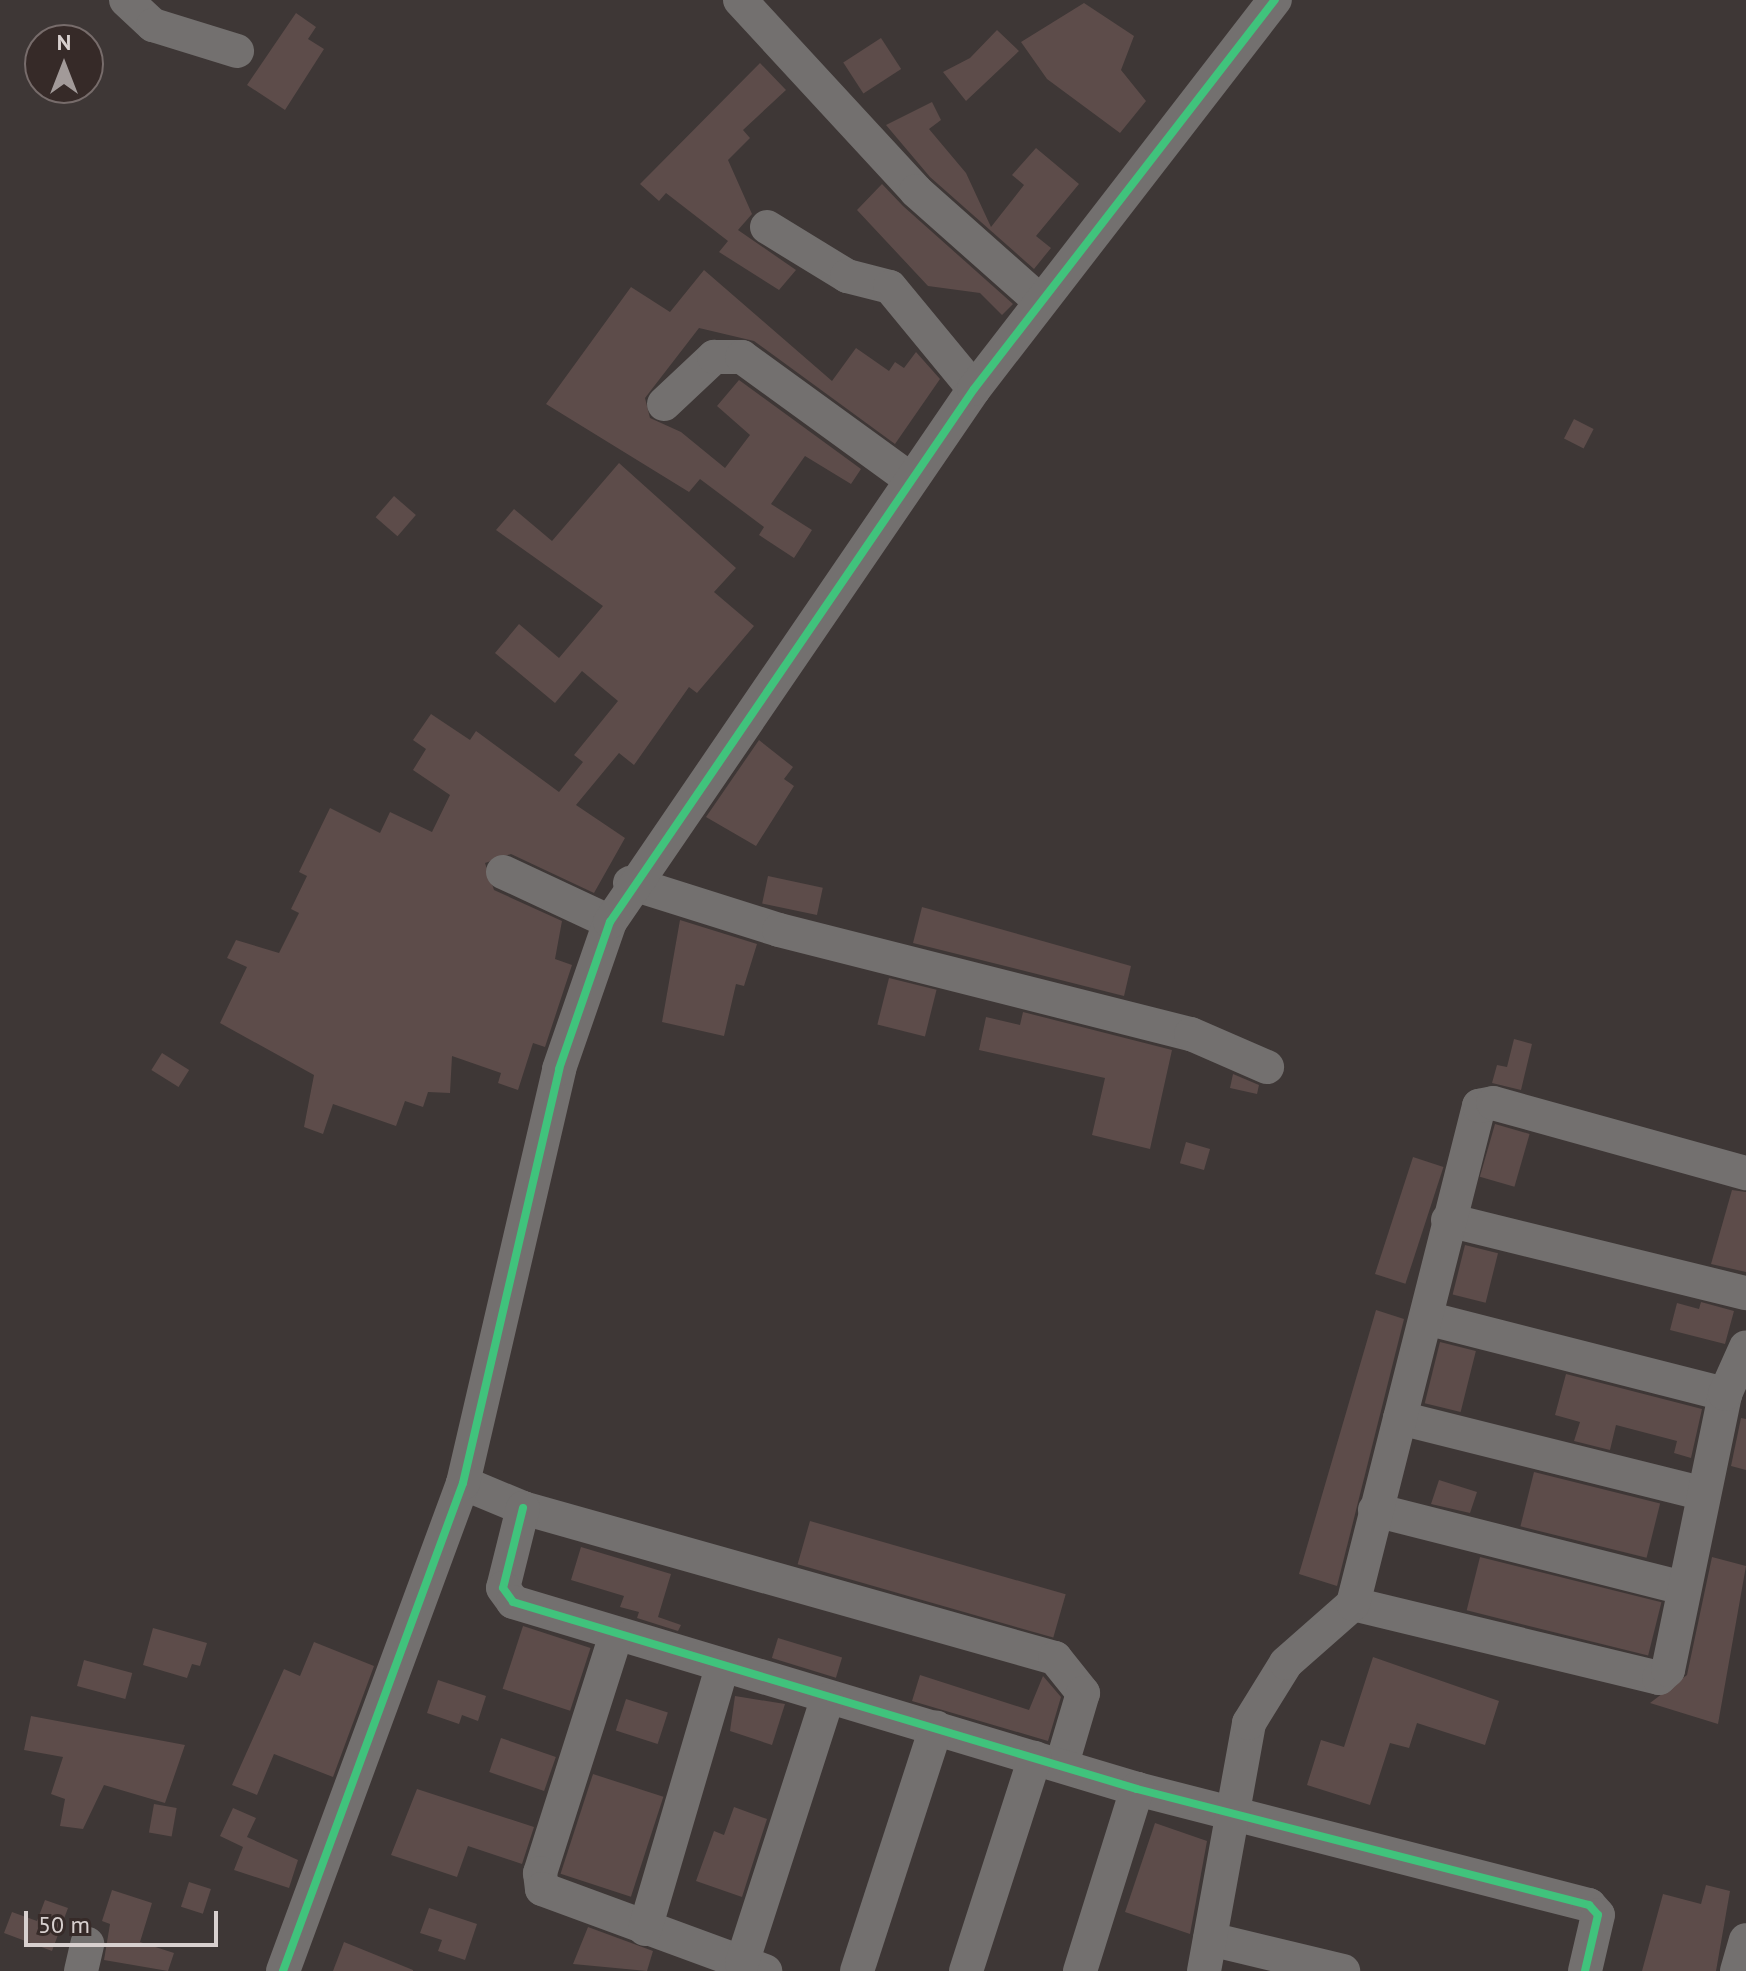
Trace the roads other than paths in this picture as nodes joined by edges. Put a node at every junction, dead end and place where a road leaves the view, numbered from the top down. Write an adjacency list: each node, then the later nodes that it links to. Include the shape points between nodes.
1 (126, 0): 4 (street, via 153,25)
2 (740, 0): 6 (street, via 916,191)
3 (1275, 0): 6 (street)
4 (237, 51)
5 (767, 227): 7 (street, via 847,276 890,287)
6 (1040, 301): 7 (street)
7 (974, 389): 9 (street)
8 (664, 404): 9 (street, via 714,357 742,357)
9 (911, 480): 11 (street)
10 (503, 872): 12 (street)
11 (630, 883): 12 (street); 13 (street, via 779,930 1179,1030)
12 (610, 922): 21 (street, via 559,1069)
13 (1267, 1067)
14 (1746, 1173): 15 (street, via 1485,1102)
15 (1448, 1220): 16 (street); 17 (street)
16 (1746, 1293)
17 (1426, 1318): 19 (street); 20 (street)
18 (1746, 1347): 19 (street)
19 (1725, 1394): 22 (street)
20 (1400, 1418): 22 (street); 24 (street)
21 (463, 1483): 23 (street); 38 (street)
22 (1704, 1494): 25 (street)
23 (523, 1508): 27 (street, via 505,1596); 31 (street, via 1055,1658 1083,1693)
24 (1375, 1510): 25 (street); 26 (street)
25 (1684, 1588): 26 (street, via 1668,1670 1650,1680)
26 (1353, 1604): 33 (street, via 1265,1690 1249,1723)
27 (615, 1638): 28 (street); 34 (street, via 540,1873 550,1893)
28 (722, 1668): 29 (street); 34 (street)
29 (827, 1700): 30 (street); 37 (street)
30 (936, 1728): 31 (street); 39 (street)
31 (1049, 1761): 32 (street); 40 (street)
32 (1137, 1789): 33 (street); 41 (street)
33 (1235, 1815): 36 (street); 43 (street, via 1589,1905 1598,1915)
34 (645, 1929): 37 (street)
35 (1746, 1940): 44 (street)
36 (1207, 1955): 42 (street)
37 (754, 1967)
38 (283, 1971)
39 (857, 1971)
40 (966, 1971)
41 (1080, 1971)
42 (1343, 1971)
43 (1585, 1971)
44 (1737, 1971)

